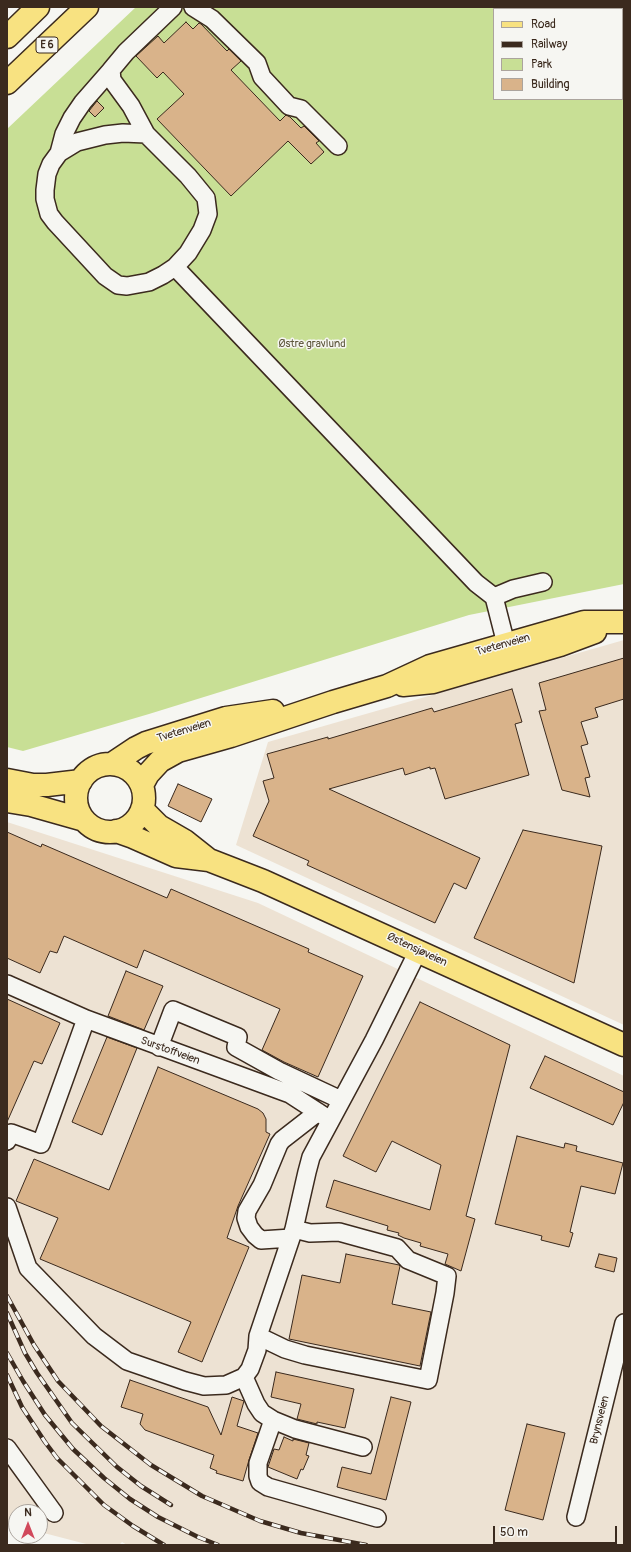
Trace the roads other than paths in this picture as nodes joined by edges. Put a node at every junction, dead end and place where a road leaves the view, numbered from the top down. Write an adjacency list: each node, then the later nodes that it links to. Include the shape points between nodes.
1 (38, 7): 5 (main road)
2 (87, 7): 7 (main road, E 6)
3 (173, 7): 6 (lane)
4 (193, 7): 9 (lane, via 212,19 257,63 262,77 289,106 301,109)
5 (7, 37)
6 (111, 70): 8 (lane, via 112,80 131,106); 10 (lane, via 72,118)
7 (7, 83)
8 (146, 134): 10 (lane, via 105,135 77,142); 11 (lane, via 206,198 208,214 202,230 188,253)
9 (338, 146)
10 (59, 152): 11 (lane, via 47,174 45,199 49,214 105,276 118,285 139,285)
11 (175, 267): 13 (lane, via 476,583)
12 (543, 582): 13 (lane, via 513,589)
13 (494, 597): 15 (lane)
14 (623, 622): 15 (main road, Tvetenveien, via 584,622); 16 (main road, Tvetenveien, via 560,645 433,682)
15 (506, 644): 16 (main road, Tvetenveien, via 430,666)
16 (387, 686): 17 (main road, Tvetenveien)
17 (333, 702): 18 (main road, Tvetenveien, via 226,718 146,743); 21 (main road, Tvetenveien, via 169,755 154,767)
18 (112, 764): 20 (main road, via 94,768); 21 (main road, via 130,771)
19 (7, 780): 20 (main road, via 33,785)
20 (81, 781): 24 (main road, via 76,796 78,809)
21 (142, 786): 23 (main road)
22 (7, 801): 24 (main road, Østensjøveien)
23 (142, 809): 25 (main road, via 137,819); 26 (main road, Østensjøveien, via 158,826 185,841)
24 (84, 820): 25 (main road, Østensjøveien, via 94,828)
25 (116, 831): 26 (main road, Østensjøveien, via 176,856)
26 (209, 860): 27 (main road, Østensjøveien)
27 (418, 951): 30 (main road, Østensjøveien); 32 (lane)
28 (7, 984): 29 (lane, Surstoffveien)
29 (86, 1019): 31 (lane, Surstoffveien); 34 (lane, via 41,1144 11,1133)
30 (624, 1045)
31 (158, 1047): 32 (lane, via 173,1010 238,1037 236,1047 279,1071); 33 (lane, Surstoffveien, via 290,1094)
32 (341, 1100): 33 (lane)
33 (324, 1116): 36 (lane, via 307,1172); 36 (lane, via 282,1140 247,1211 249,1227 261,1240)
34 (7, 1141)
35 (7, 1207): 39 (lane, via 28,1268 94,1336 127,1361 204,1386 226,1385)
36 (293, 1234): 38 (lane); 38 (lane, via 339,1232 385,1244 397,1248 408,1260 447,1276 428,1380 305,1355)
37 (624, 1323): 44 (lane, Brynsveien)
38 (258, 1336): 39 (lane, via 257,1350)
39 (244, 1377): 40 (lane, via 262,1413)
40 (273, 1420): 41 (lane, via 295,1429); 45 (lane, via 258,1464 260,1482 268,1487)
41 (364, 1447)
42 (7, 1448): 43 (lane)
43 (54, 1513)
44 (576, 1517)
45 (378, 1518)

